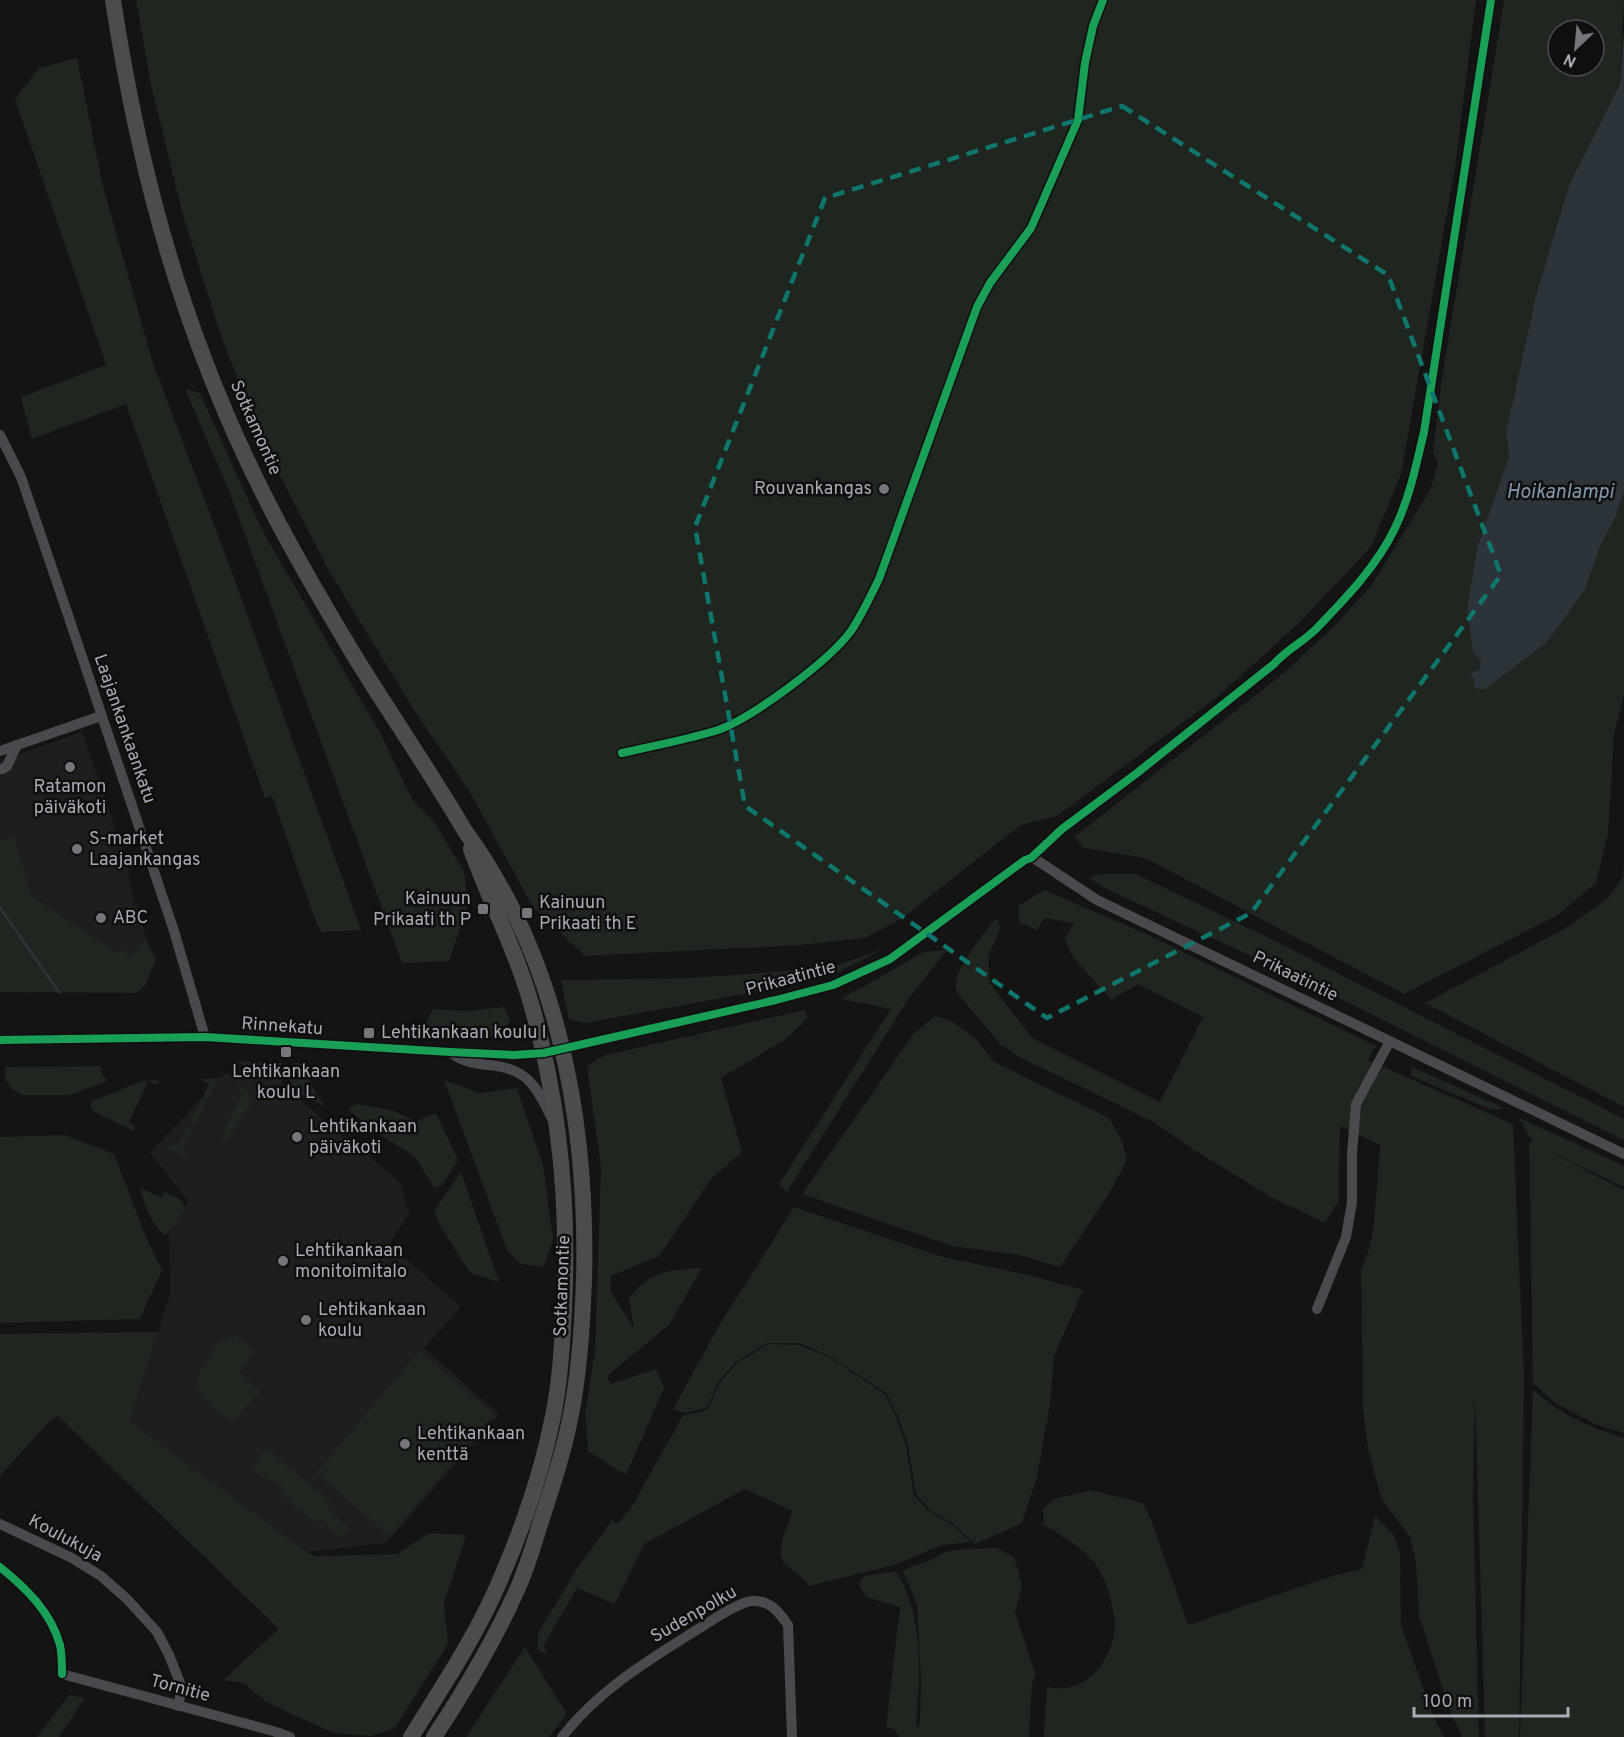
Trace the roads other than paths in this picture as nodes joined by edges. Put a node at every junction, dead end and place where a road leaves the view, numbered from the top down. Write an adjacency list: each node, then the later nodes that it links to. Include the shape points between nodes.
1 (112, 0): 10 (highway, Sotkamontie, via 140,149 163,238 188,319 223,409 316,591)
2 (1103, 0): 8 (street, via 1085,63 1078,120 1031,228 977,307 879,579 850,632 835,649 742,720 715,731)
3 (1491, 0): 11 (street, via 1424,432 1411,488 1395,529 1355,587 1314,632 1062,829)
4 (0, 435): 5 (street, Laajankankaankatu, via 21,477)
5 (102, 716): 6 (street); 12 (street, Laajankankaankatu)
6 (17, 745): 7 (street); 9 (street, via 7,766)
7 (0, 751)
8 (621, 753)
9 (0, 769)
10 (465, 831): 15 (highway, Sotkamontie, via 489,864 521,924); 17 (highway, Sotkamontie, via 517,958)
11 (1031, 858): 14 (street, Prikaatintie, via 1096,900); 15 (street, Prikaatintie, via 988,885 890,959 833,985)
12 (205, 1037): 13 (street, Rinnekatu); 16 (street, Rinnekatu)
13 (0, 1040)
14 (1390, 1041): 19 (street, Prikaatintie); 20 (street, via 1356,1104 1352,1202 1346,1237)
15 (562, 1049): 17 (street, Rinnekatu); 27 (highway, Sotkamontie, via 579,1139 585,1226 580,1347 568,1427 518,1588)
16 (450, 1052): 17 (street, Rinnekatu); 18 (street, via 476,1064 514,1070 526,1077)
17 (544, 1053): 18 (highway, Sotkamontie)
18 (558, 1132): 26 (highway, Sotkamontie, via 566,1269 562,1343 552,1420 540,1472 480,1622)
19 (1624, 1154)
20 (1317, 1309)
21 (0, 1524): 23 (street, Koulukuja, via 72,1558 127,1599 157,1632 169,1655 182,1688)
22 (62, 1674): 23 (street, Tornitie)
23 (178, 1706): 24 (street, Tornitie)
24 (270, 1734): 25 (street, Tornitie)
25 (290, 1737)
26 (411, 1737)
27 (435, 1737)
28 (562, 1737): 29 (street, Sudenpolku, via 576,1718 632,1671 750,1601 766,1602 780,1612 788,1625)
29 (792, 1737)

